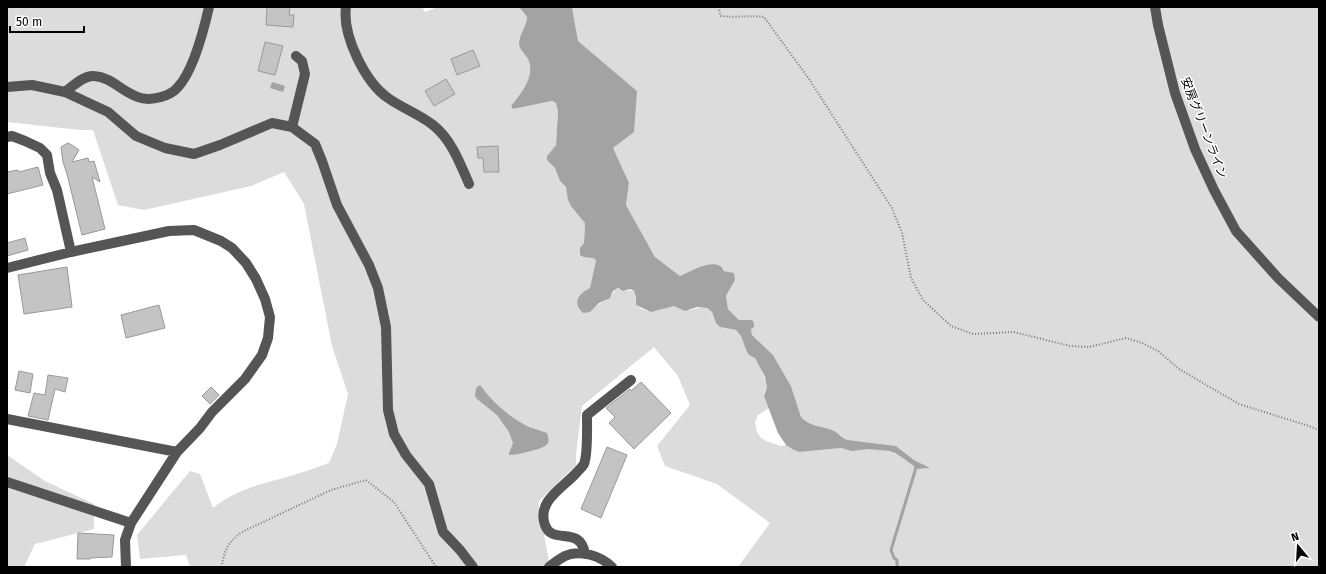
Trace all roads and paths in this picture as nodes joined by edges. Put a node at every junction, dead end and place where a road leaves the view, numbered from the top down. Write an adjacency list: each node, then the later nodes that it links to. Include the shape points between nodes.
1 (209, 7): 7 (street, via 193,60 180,86 174,91 151,98 141,98 104,78 93,75)
2 (346, 7): 10 (street, via 349,35 357,59 373,83 387,98 433,125 446,138)
3 (718, 7): 16 (path, via 721,16 752,15 764,18 809,79 892,208 902,233 911,278 923,300 951,326 973,334 1014,332 1070,346 1089,347 1126,338 1158,351 1179,369 1239,404)
4 (1155, 7): 13 (street, 安房グリーンライン, via 1175,93 1195,149 1214,190 1236,231 1278,278)
5 (296, 56): 8 (street, via 302,61 305,74)
6 (7, 87): 7 (street, via 32,85)
7 (65, 92): 8 (street, via 108,112 136,136 165,148 194,154 272,123)
8 (292, 128): 24 (street, via 315,144 337,205 369,265 378,288 386,327 388,410 394,434 406,455 429,484 443,532)
9 (7, 137): 11 (street, via 12,136 25,141 40,148 47,155)
10 (469, 184)
11 (71, 252): 12 (street); 17 (street, via 169,231 194,230 232,248 256,279 270,318 268,338 262,355 245,379)
12 (7, 268)
13 (1319, 317)
14 (631, 380): 20 (street, via 588,415 584,464 551,497 543,509 545,525 549,532 557,536 572,536 584,546)
15 (7, 419): 17 (street)
16 (1319, 430)
17 (177, 452): 19 (street)
18 (7, 482): 19 (street)
19 (131, 523): 21 (street, via 125,540)
20 (585, 554): 25 (street, via 566,556); 26 (street, via 600,558)
21 (126, 567)
22 (221, 567): 23 (path, via 226,548 242,532 331,490 366,480 394,502)
23 (436, 567)
24 (473, 567)
25 (549, 567)
26 (612, 567)

